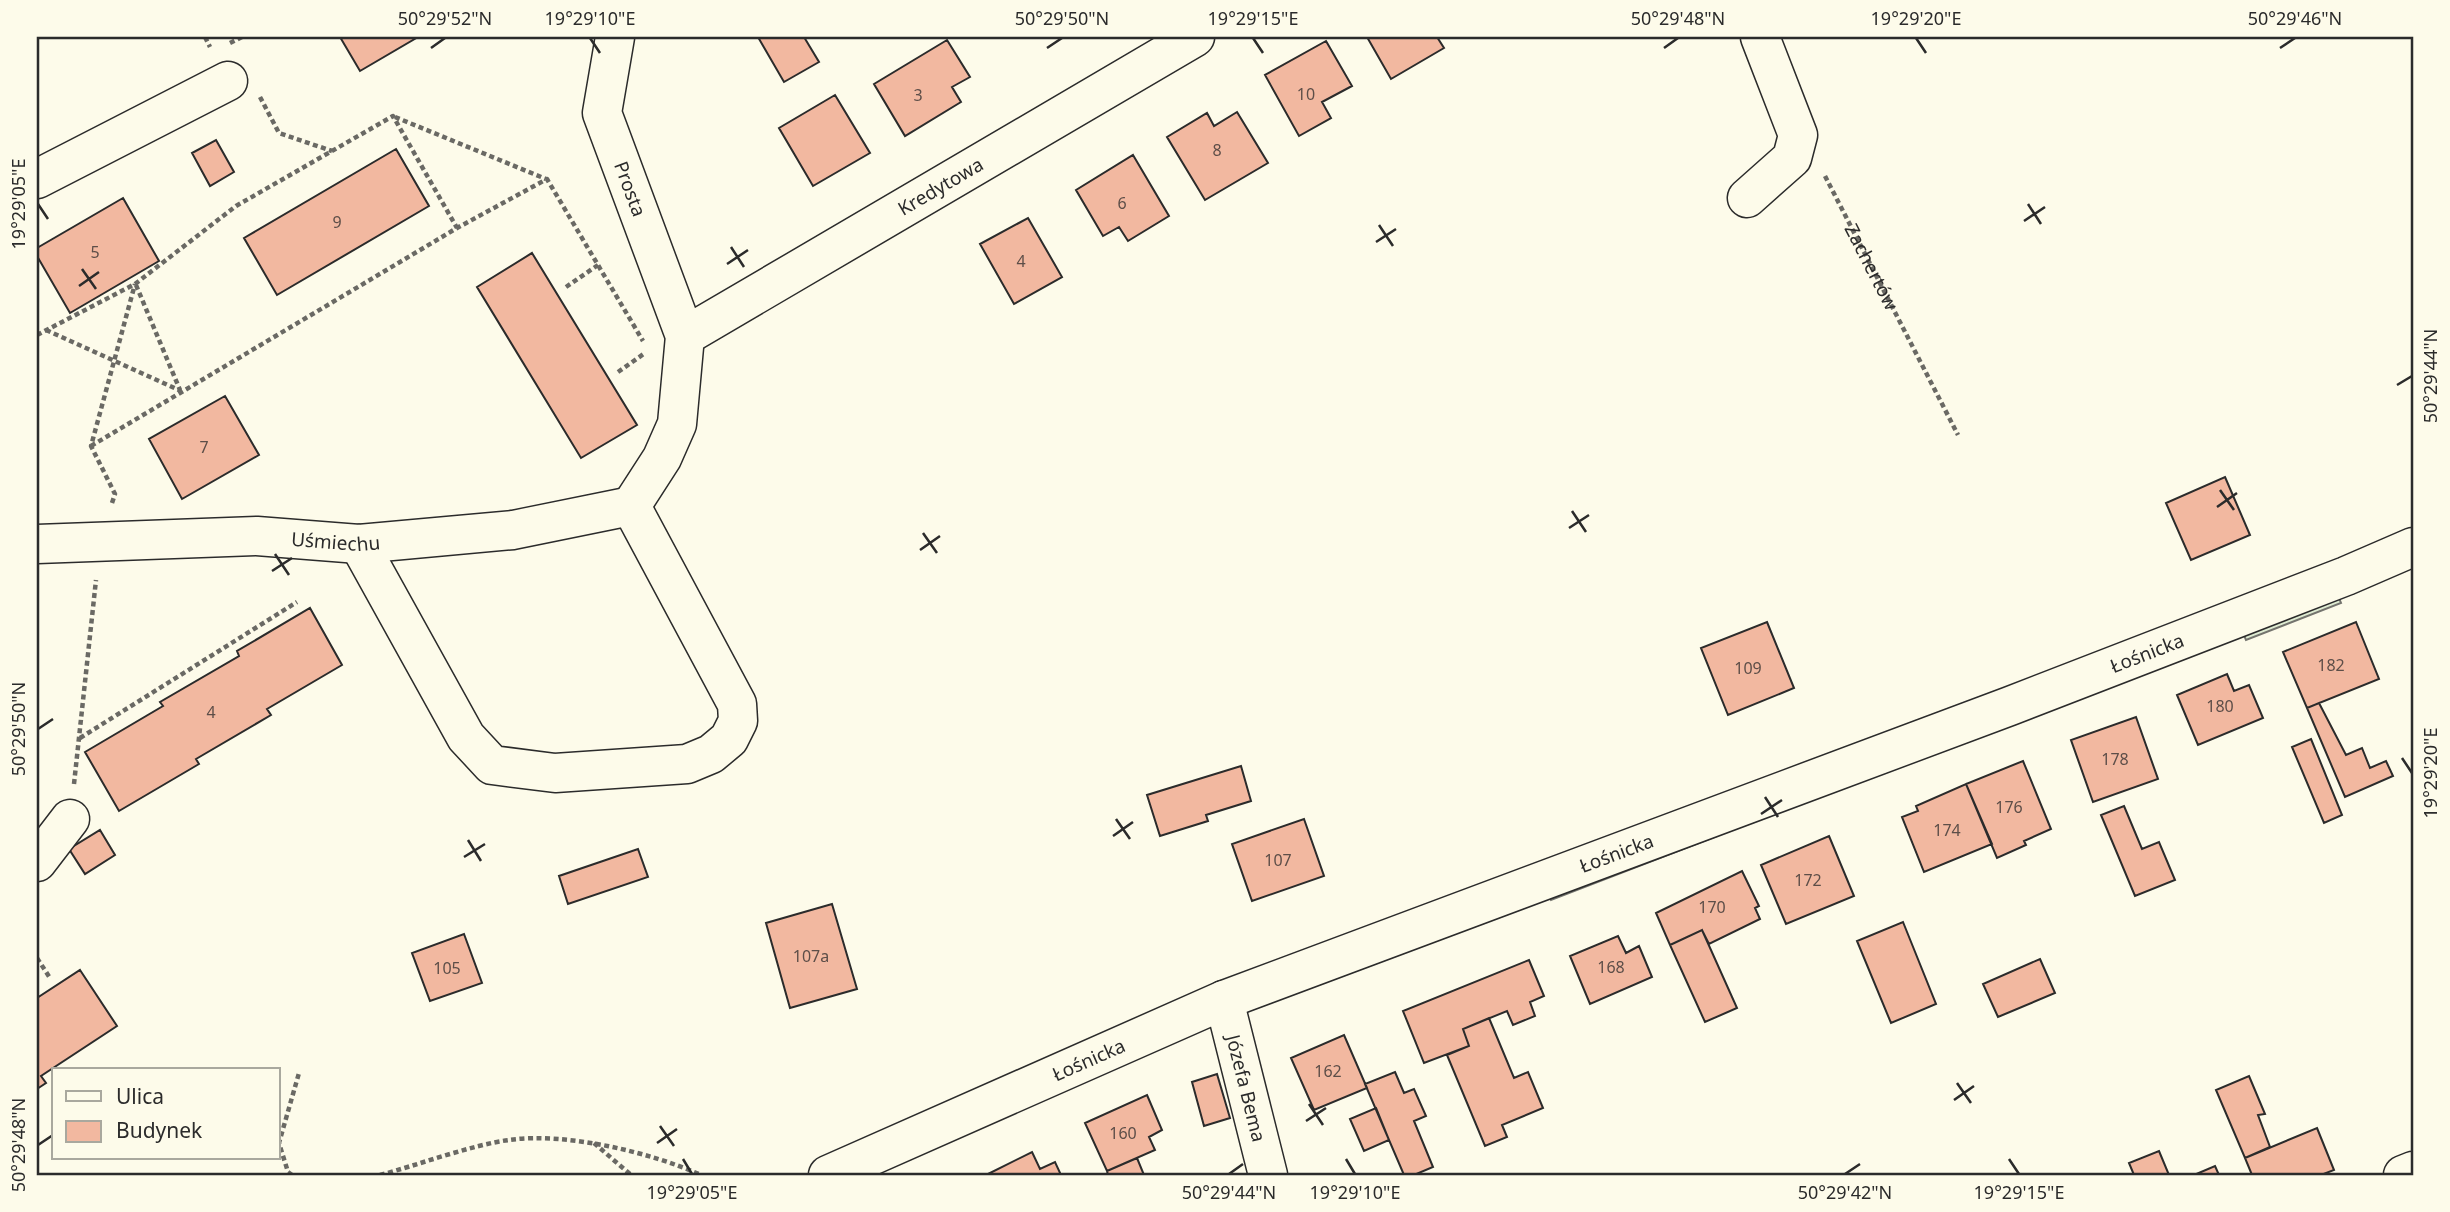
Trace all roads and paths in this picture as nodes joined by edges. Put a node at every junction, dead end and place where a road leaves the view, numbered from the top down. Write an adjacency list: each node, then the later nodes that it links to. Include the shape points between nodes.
1 (615, 37): 18 (street, Prosta, via 602,113)
2 (1195, 37): 18 (street, Kredytowa)
3 (1760, 37): 11 (street, via 1798,135 1792,158)
4 (231, 43): 5 (path)
5 (240, 74): 7 (path, via 279,133); 9 (street)
6 (393, 116): 7 (path); 10 (path); 12 (path)
7 (333, 151): 14 (path, via 236,206)
8 (1821, 170): 21 (path, Zachertów)
9 (37, 179)
10 (547, 179): 12 (path); 13 (path)
11 (1747, 198)
12 (457, 228): 22 (path)
13 (598, 265): 15 (path); 20 (path, via 649,351)
14 (135, 284): 16 (path); 19 (path); 19 (path, via 181,391)
15 (566, 287)
16 (46, 330): 17 (path); 19 (path)
17 (37, 335)
18 (685, 336): 23 (street, via 677,424 662,458)
19 (114, 361): 22 (path)
20 (618, 372)
21 (1958, 435)
22 (91, 446): 24 (path, via 115,494)
23 (631, 506): 26 (street, Uśmiechu, via 513,530); 26 (street, via 737,704 738,721 729,738 710,754 687,764 555,773 492,765 466,737)
24 (100, 542): 25 (street, Uśmiechu); 26 (street, Uśmiechu, via 257,536); 29 (path)
25 (37, 544)
26 (359, 544)
27 (2413, 547): 34 (street, Łośnicka, via 2010,706)
28 (297, 602): 29 (path)
29 (79, 738): 30 (path)
30 (70, 819): 31 (street)
31 (37, 862)
32 (37, 958): 33 (path)
33 (50, 978)
34 (1224, 1000): 44 (street, Łośnicka); 45 (street, Józefa Bema)
35 (299, 1073): 36 (path)
36 (280, 1140)
37 (593, 1142): 41 (path, via 509,1140); 42 (path); 43 (path, via 677,1164)
38 (280, 1146): 40 (path)
39 (2413, 1171): 46 (street)
40 (292, 1175)
41 (380, 1175)
42 (631, 1175)
43 (701, 1175)
44 (828, 1175)
45 (1268, 1175)
46 (2403, 1175)

